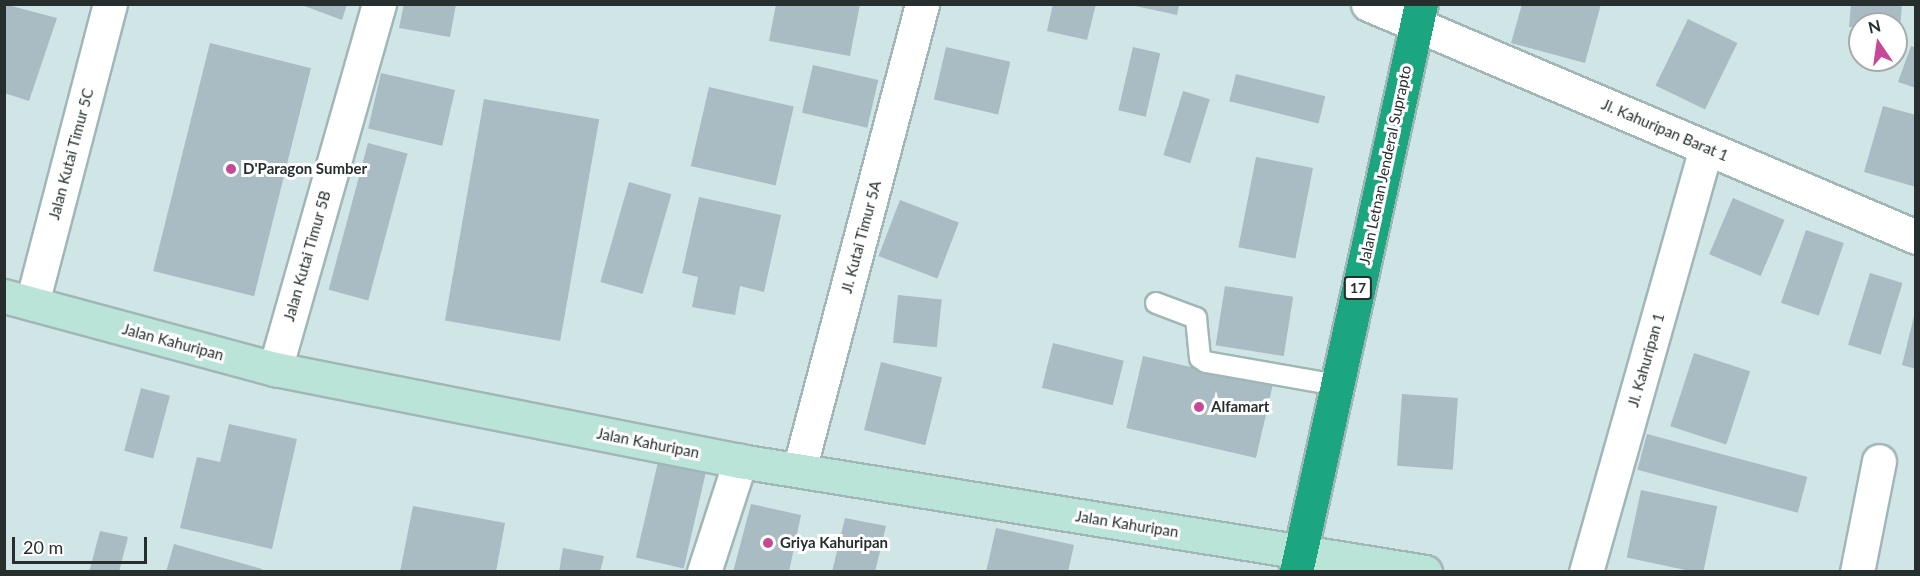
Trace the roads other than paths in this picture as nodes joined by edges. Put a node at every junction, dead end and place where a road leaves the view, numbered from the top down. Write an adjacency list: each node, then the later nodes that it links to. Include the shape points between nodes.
1 (110, 4): 8 (street, Jalan Kutai Timur 5C)
2 (380, 4): 10 (street, Jalan Kutai Timur 5B)
3 (922, 4): 14 (street, Jl. Kutai Timur 5A)
4 (1368, 4): 5 (street, Jl. Kahuripan Barat 1)
5 (1418, 14): 6 (street, Jl. Kahuripan Barat 1); 11 (highway, Jalan Letnan Jenderal Suprapto / 17)
6 (1706, 148): 7 (street, Jl. Kahuripan Barat 1); 18 (street, Jl. Kahuripan 1)
7 (1916, 237)
8 (18, 300): 10 (street, Jalan Kahuripan)
9 (1156, 303): 11 (lane, via 1196,318 1200,358 1206,362)
10 (275, 369): 12 (street, Jalan Kahuripan)
11 (1336, 385): 15 (highway, Jalan Letnan Jenderal Suprapto / 17)
12 (740, 461): 14 (street, Jalan Kahuripan); 16 (street)
13 (1879, 461): 19 (street)
14 (799, 470): 15 (street, Jalan Kahuripan)
15 (1298, 562): 17 (street, Jalan Kahuripan)
16 (704, 572)
17 (1425, 572)
18 (1586, 572)
19 (1857, 572)

